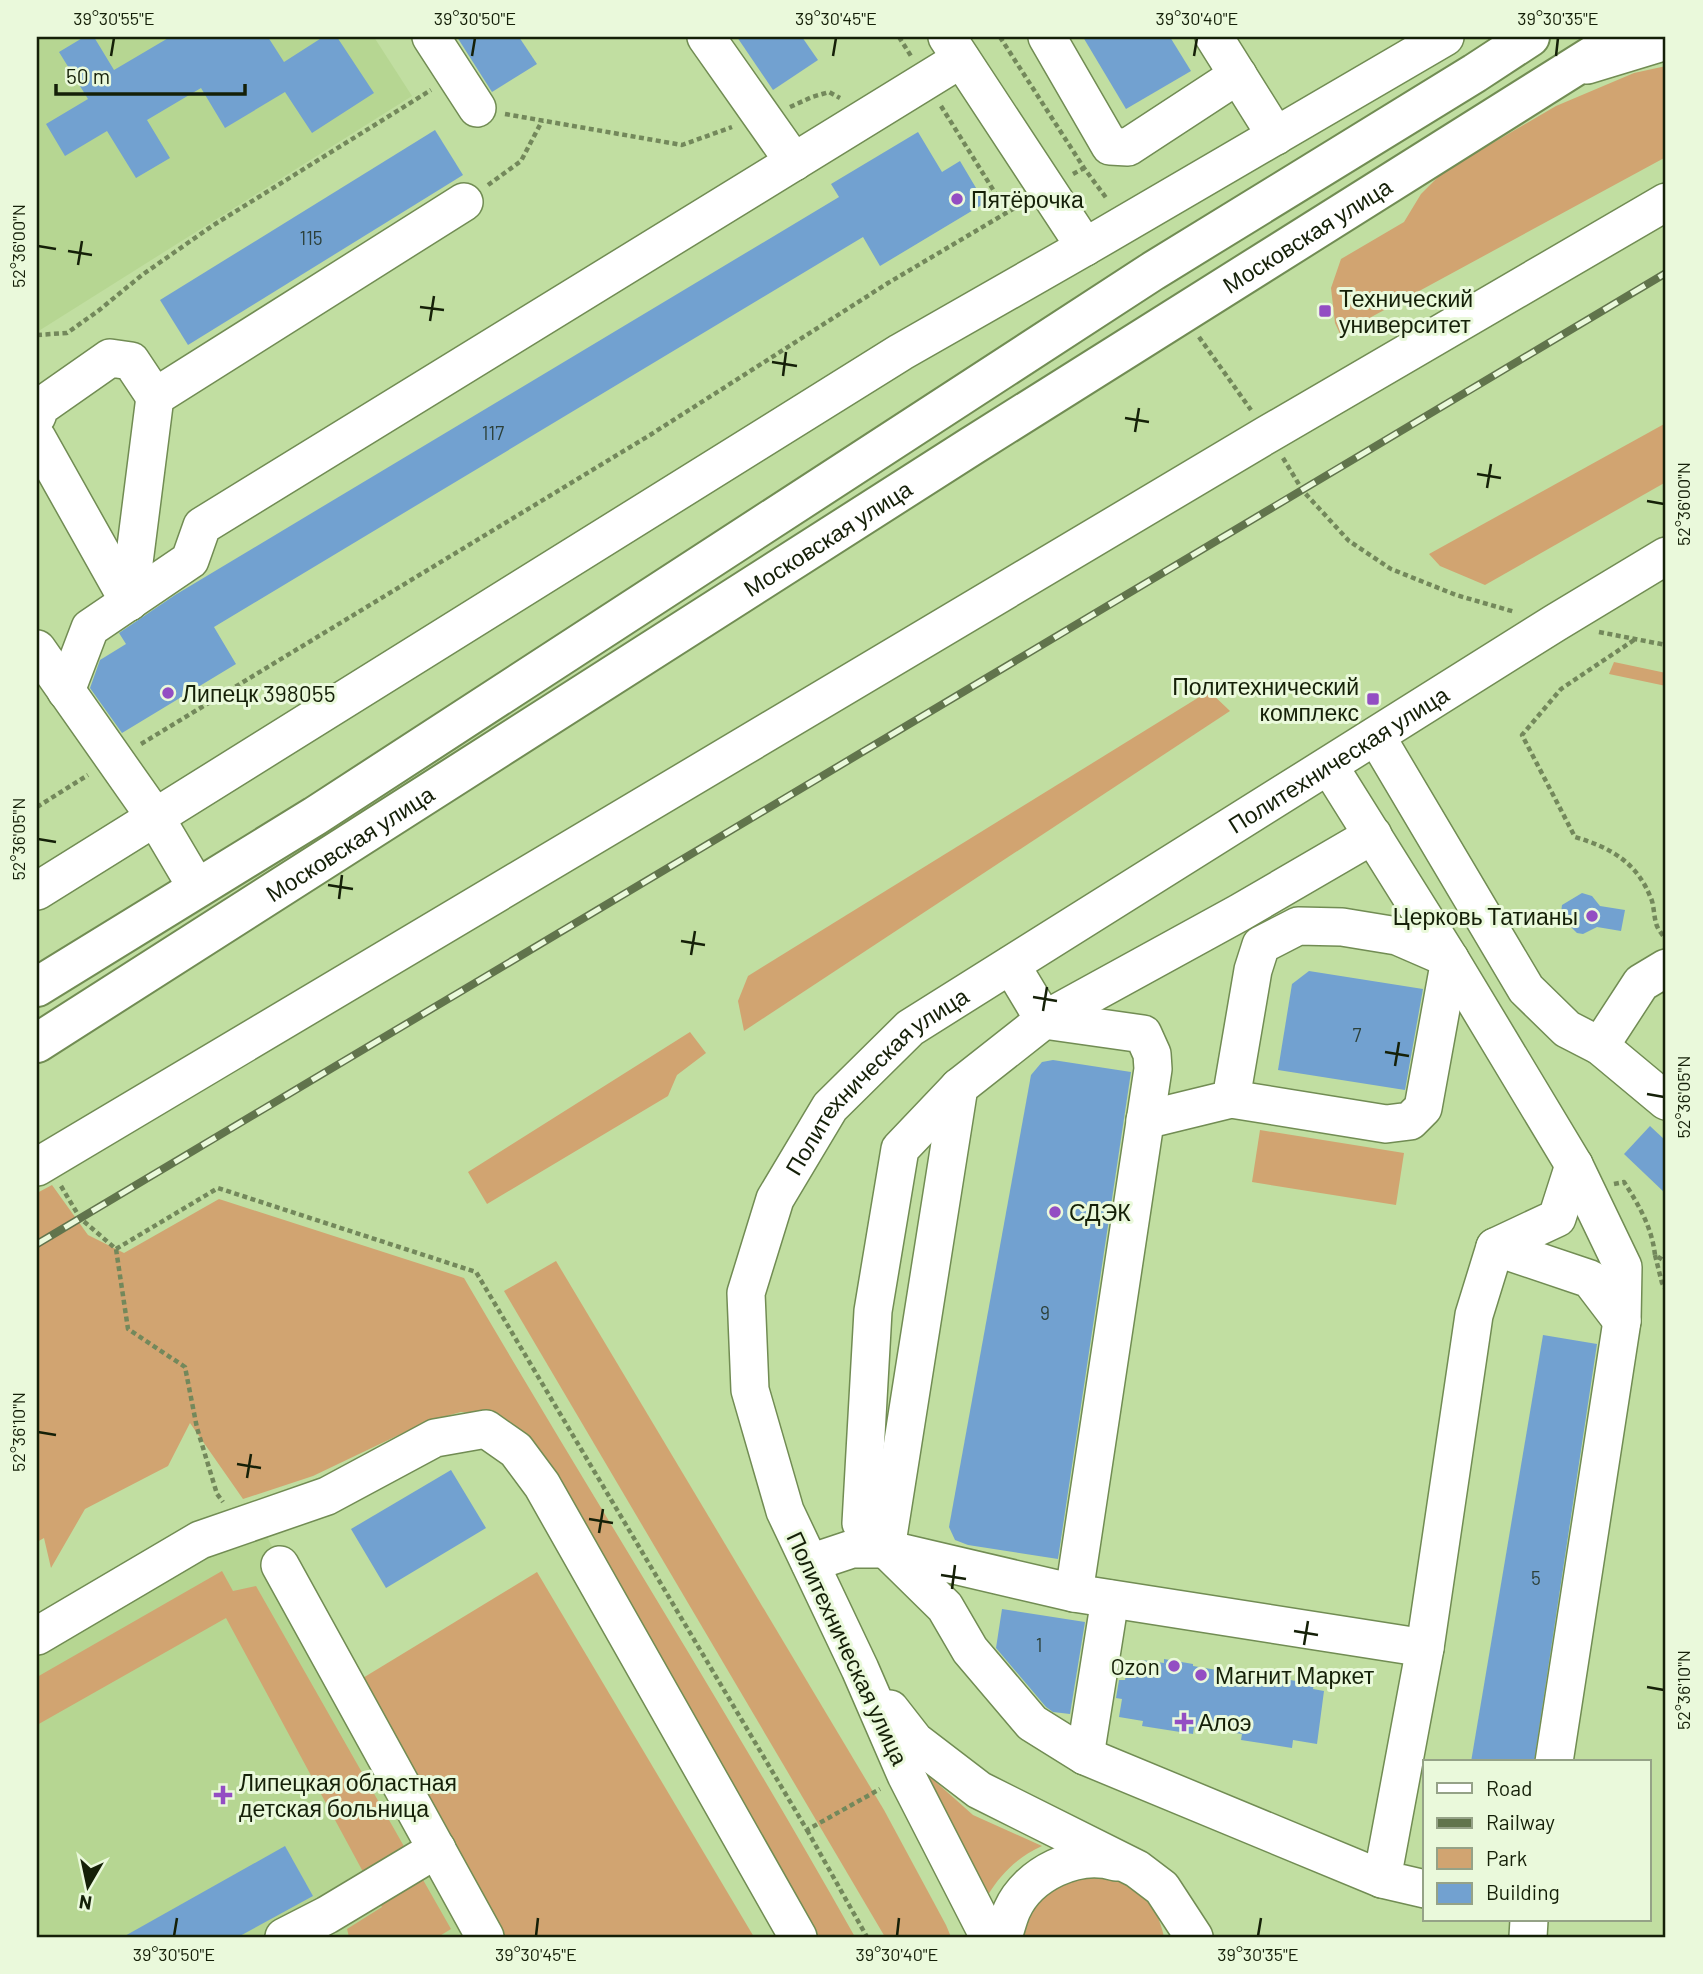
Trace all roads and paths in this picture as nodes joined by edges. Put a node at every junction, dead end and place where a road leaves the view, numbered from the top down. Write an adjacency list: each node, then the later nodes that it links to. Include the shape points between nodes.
1 (431, 37): 15 (street)
2 (706, 37): 20 (street)
3 (899, 37): 17 (path)
4 (1000, 37): 24 (path)
5 (1047, 37): 16 (street, via 1110,146 1128,147)
6 (1214, 37): 16 (street)
7 (1445, 37): 22 (street)
8 (1454, 37): 14 (street)
9 (1530, 37): 14 (main road, Московская улица)
10 (1622, 37): 13 (main road, Московская улица)
11 (1666, 41): 13 (street)
12 (954, 48): 17 (street); 25 (street)
13 (1563, 72): 31 (main road, Московская улица)
14 (1475, 73): 50 (main road, Московская улица, via 1153,271)
15 (455, 75): 18 (street); 32 (path, via 212,226 67,333)
16 (1238, 75): 22 (street)
17 (926, 81): 19 (street); 28 (path)
18 (477, 107): 21 (path)
19 (875, 112): 20 (path, via 829,92); 23 (street)
20 (763, 119): 21 (path, via 682,145); 23 (street)
21 (542, 121): 26 (path, via 521,161)
22 (1276, 136): 29 (street)
23 (793, 162): 38 (street, via 202,527 190,560)
24 (1084, 168): 25 (path); 29 (path)
25 (1046, 189): 28 (path); 30 (street)
26 (464, 202): 33 (street)
27 (1666, 202): 35 (street)
28 (1007, 212): 45 (path)
29 (1125, 224): 30 (street)
30 (1084, 247): 48 (street, via 901,352)
31 (1183, 313): 35 (path); 60 (main road, Московская улица)
32 (37, 335)
33 (155, 397): 34 (street, via 131,361 110,358 40,407); 38 (street)
34 (37, 416)
35 (1268, 433): 39 (path, via 1303,491 1349,541 1391,569 1456,595); 66 (street)
36 (37, 438): 38 (street)
37 (1666, 556): 39 (street, Политехническая улица)
38 (129, 602): 43 (street, via 90,628)
39 (1555, 623): 40 (path); 44 (street, Политехническая улица)
40 (1635, 639): 41 (path); 53 (path, via 1561,689 1522,735 1575,837 1598,844 1635,868)
41 (1666, 645)
42 (37, 649): 43 (street)
43 (66, 691): 45 (street)
44 (1376, 736): 46 (street, Политехническая улица); 61 (street, via 1526,989 1567,1029)
45 (114, 760): 47 (path); 48 (street)
46 (1329, 766): 49 (street); 56 (street, Политехническая улица)
47 (37, 807)
48 (155, 817): 50 (street); 51 (street)
49 (1373, 835): 52 (street); 55 (street)
50 (197, 888): 58 (main road, Московская улица)
51 (37, 891)
52 (1239, 913): 54 (street); 59 (street)
53 (1666, 942)
54 (1261, 945): 55 (street, via 1298,926 1342,927 1397,936); 63 (street)
55 (1450, 959): 63 (street, via 1423,1108 1410,1121 1385,1124); 67 (street)
56 (1011, 965): 59 (street); 74 (street, Политехническая улица, via 910,1028 830,1107 775,1199 746,1293 750,1390 785,1511)
57 (1666, 968): 61 (street, via 1641,983)
58 (37, 987)
59 (1044, 1020): 62 (street); 65 (street, via 1143,1034 1153,1069)
60 (37, 1043)
61 (1600, 1045): 64 (street)
62 (959, 1087): 73 (street); 73 (street, via 900,1149 873,1311 861,1523)
63 (1231, 1100): 65 (street)
64 (1666, 1101)
65 (1145, 1120): 76 (street)
66 (41, 1164): 72 (path, via 80,1218 116,1250 128,1329 186,1367 197,1428 218,1494)
67 (1574, 1165): 68 (street, via 1557,1218); 71 (street, via 1623,1267)
68 (1495, 1247): 71 (street, via 1590,1279); 79 (street, via 1474,1315)
69 (1655, 1255): 70 (path)
70 (1666, 1290)
71 (1622, 1321): 82 (street)
72 (240, 1527): 78 (street, via 200,1539); 91 (street, via 327,1496 435,1438 486,1429 516,1450 542,1485)
73 (886, 1549): 74 (street, via 852,1549); 76 (street); 81 (street, via 945,1607 970,1650 1032,1723)
74 (810, 1563): 80 (street, Политехническая улица)
75 (280, 1565): 84 (street)
76 (1074, 1593): 77 (street)
77 (1110, 1599): 79 (street); 81 (street)
78 (37, 1636)
79 (1425, 1648): 86 (street)
80 (860, 1669): 85 (street, via 915,1741 979,1790); 93 (street, Политехническая улица, via 906,1775)
81 (1085, 1756): 86 (street)
82 (1553, 1760)
83 (807, 1830): 92 (path)
84 (437, 1849): 89 (street); 90 (street)
85 (1136, 1869): 88 (street, via 1162,1888); 94 (street, via 1109,1860 1080,1860 1053,1869 1029,1886 1012,1909)
86 (1382, 1879): 87 (street)
87 (1423, 1889)
88 (1185, 1930)
89 (285, 1937)
90 (485, 1937)
91 (799, 1937)
92 (867, 1937)
93 (989, 1937)
94 (1003, 1937)

